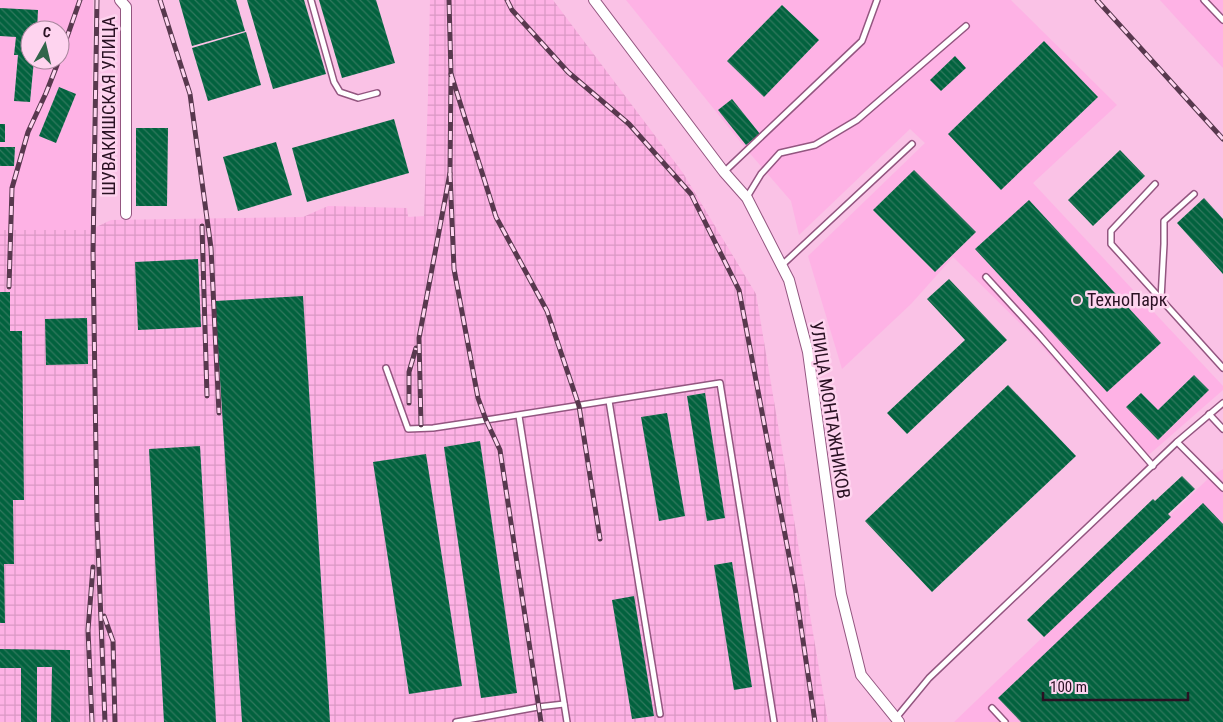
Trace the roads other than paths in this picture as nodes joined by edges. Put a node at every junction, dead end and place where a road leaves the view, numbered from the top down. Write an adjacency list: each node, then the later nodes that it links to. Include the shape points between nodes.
1 (120, 0): 14 (street, ШУВАКИШСКАЯ УЛИЦА, via 126,7)
2 (311, 0): 8 (lane, via 334,82 340,92 358,98)
3 (877, 0): 10 (lane, via 862,41)
4 (1204, 0): 6 (lane)
5 (598, 1): 10 (street, УЛИЦА МОНТАЖНИКОВ)
6 (1223, 20)
7 (966, 26): 13 (lane, via 857,120 815,144 780,153)
8 (377, 93)
9 (912, 144): 15 (lane)
10 (724, 172): 13 (street, УЛИЦА МОНТАЖНИКОВ)
11 (1155, 184): 17 (lane, via 1111,231 1111,244)
12 (1194, 194): 17 (lane, via 1164,221)
13 (746, 198): 15 (street, УЛИЦА МОНТАЖНИКОВ)
14 (126, 214)
15 (780, 266): 31 (street, УЛИЦА МОНТАЖНИКОВ, via 789,280 808,352 842,594 862,676)
16 (986, 277): 26 (lane)
17 (1161, 299): 19 (lane)
18 (386, 368): 23 (lane, via 408,429)
19 (1223, 368)
20 (609, 401): 23 (lane); 30 (lane); 34 (lane, via 720,383)
21 (1223, 403): 22 (lane)
22 (1209, 414): 24 (lane); 25 (lane)
23 (519, 416): 28 (lane)
24 (1223, 429)
25 (1177, 442): 26 (lane); 27 (lane)
26 (1153, 466): 31 (lane, via 928,678)
27 (1223, 488)
28 (564, 704): 32 (lane); 33 (lane)
29 (992, 708): 35 (lane)
30 (660, 714)
31 (898, 720)
32 (456, 722)
33 (567, 722)
34 (774, 722)
35 (1004, 722)

